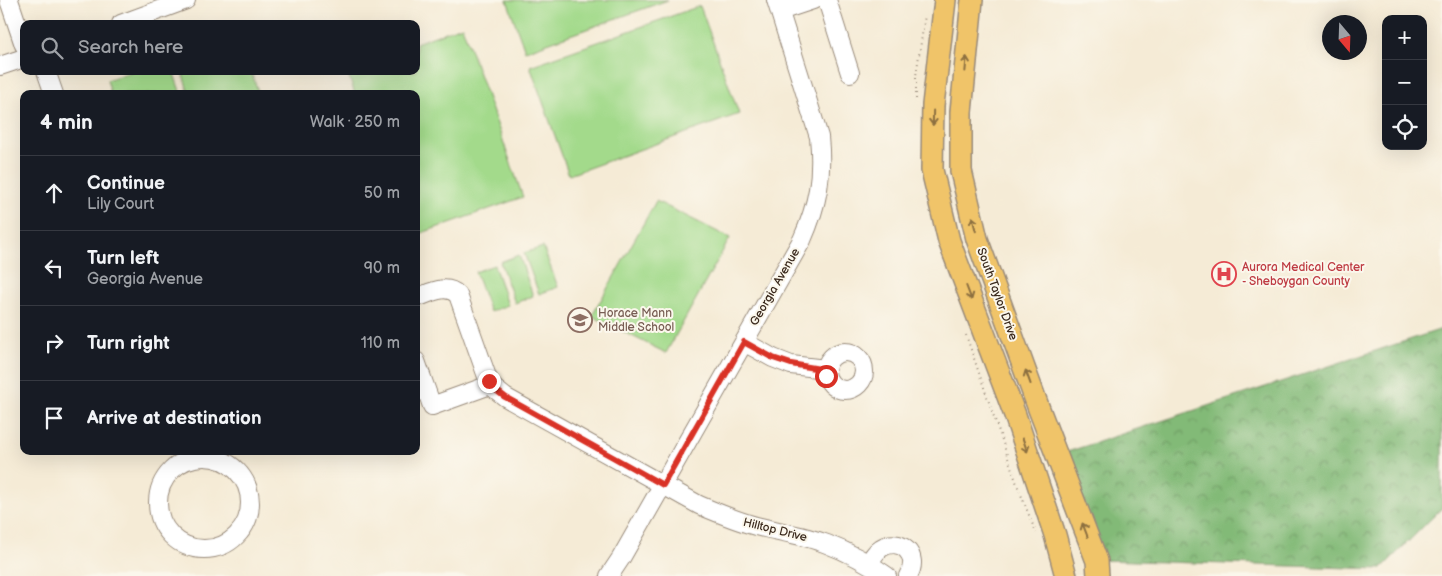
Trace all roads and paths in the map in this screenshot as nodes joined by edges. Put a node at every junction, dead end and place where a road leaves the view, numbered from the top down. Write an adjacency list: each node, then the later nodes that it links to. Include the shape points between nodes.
1 (186, 0): 8 (street)
2 (813, 0): 7 (street)
3 (827, 0): 12 (street)
4 (945, 0): 26 (main road, South Taylor Drive, one-way to 26, via 933,105 932,170 949,242 1015,415)
5 (972, 0): 27 (main road, South Taylor Drive, one-way to 5, via 1097,561 977,239 961,171 961,112)
6 (6, 4): 9 (street)
7 (778, 5): 16 (street, Georgia Avenue, via 819,137 821,177 817,202 805,234)
8 (132, 20)
9 (20, 36)
10 (20, 59): 11 (street)
11 (0, 66)
12 (850, 73)
13 (47, 75): 14 (street)
14 (53, 90)
15 (420, 297): 19 (street, via 443,289 458,295)
16 (744, 342): 17 (street, via 773,358); 21 (street, Georgia Avenue)
17 (826, 370)
18 (420, 372): 19 (street, via 432,406)
19 (490, 385): 21 (street, Hilltop Drive, via 505,397)
20 (183, 456): 20 (street, via 163,483 158,498 159,514 165,528 176,540 190,547 220,546 243,528 249,514 247,486 228,463 214,458)
21 (663, 485): 22 (street, Hilltop Drive, via 726,516 809,538); 23 (street, Georgia Avenue)
22 (869, 564): 24 (street, Hilltop Drive); 25 (street, via 882,547 893,544 911,554 913,563)
23 (609, 576)
24 (887, 576)
25 (908, 576)
26 (1066, 576)
27 (1098, 576)

